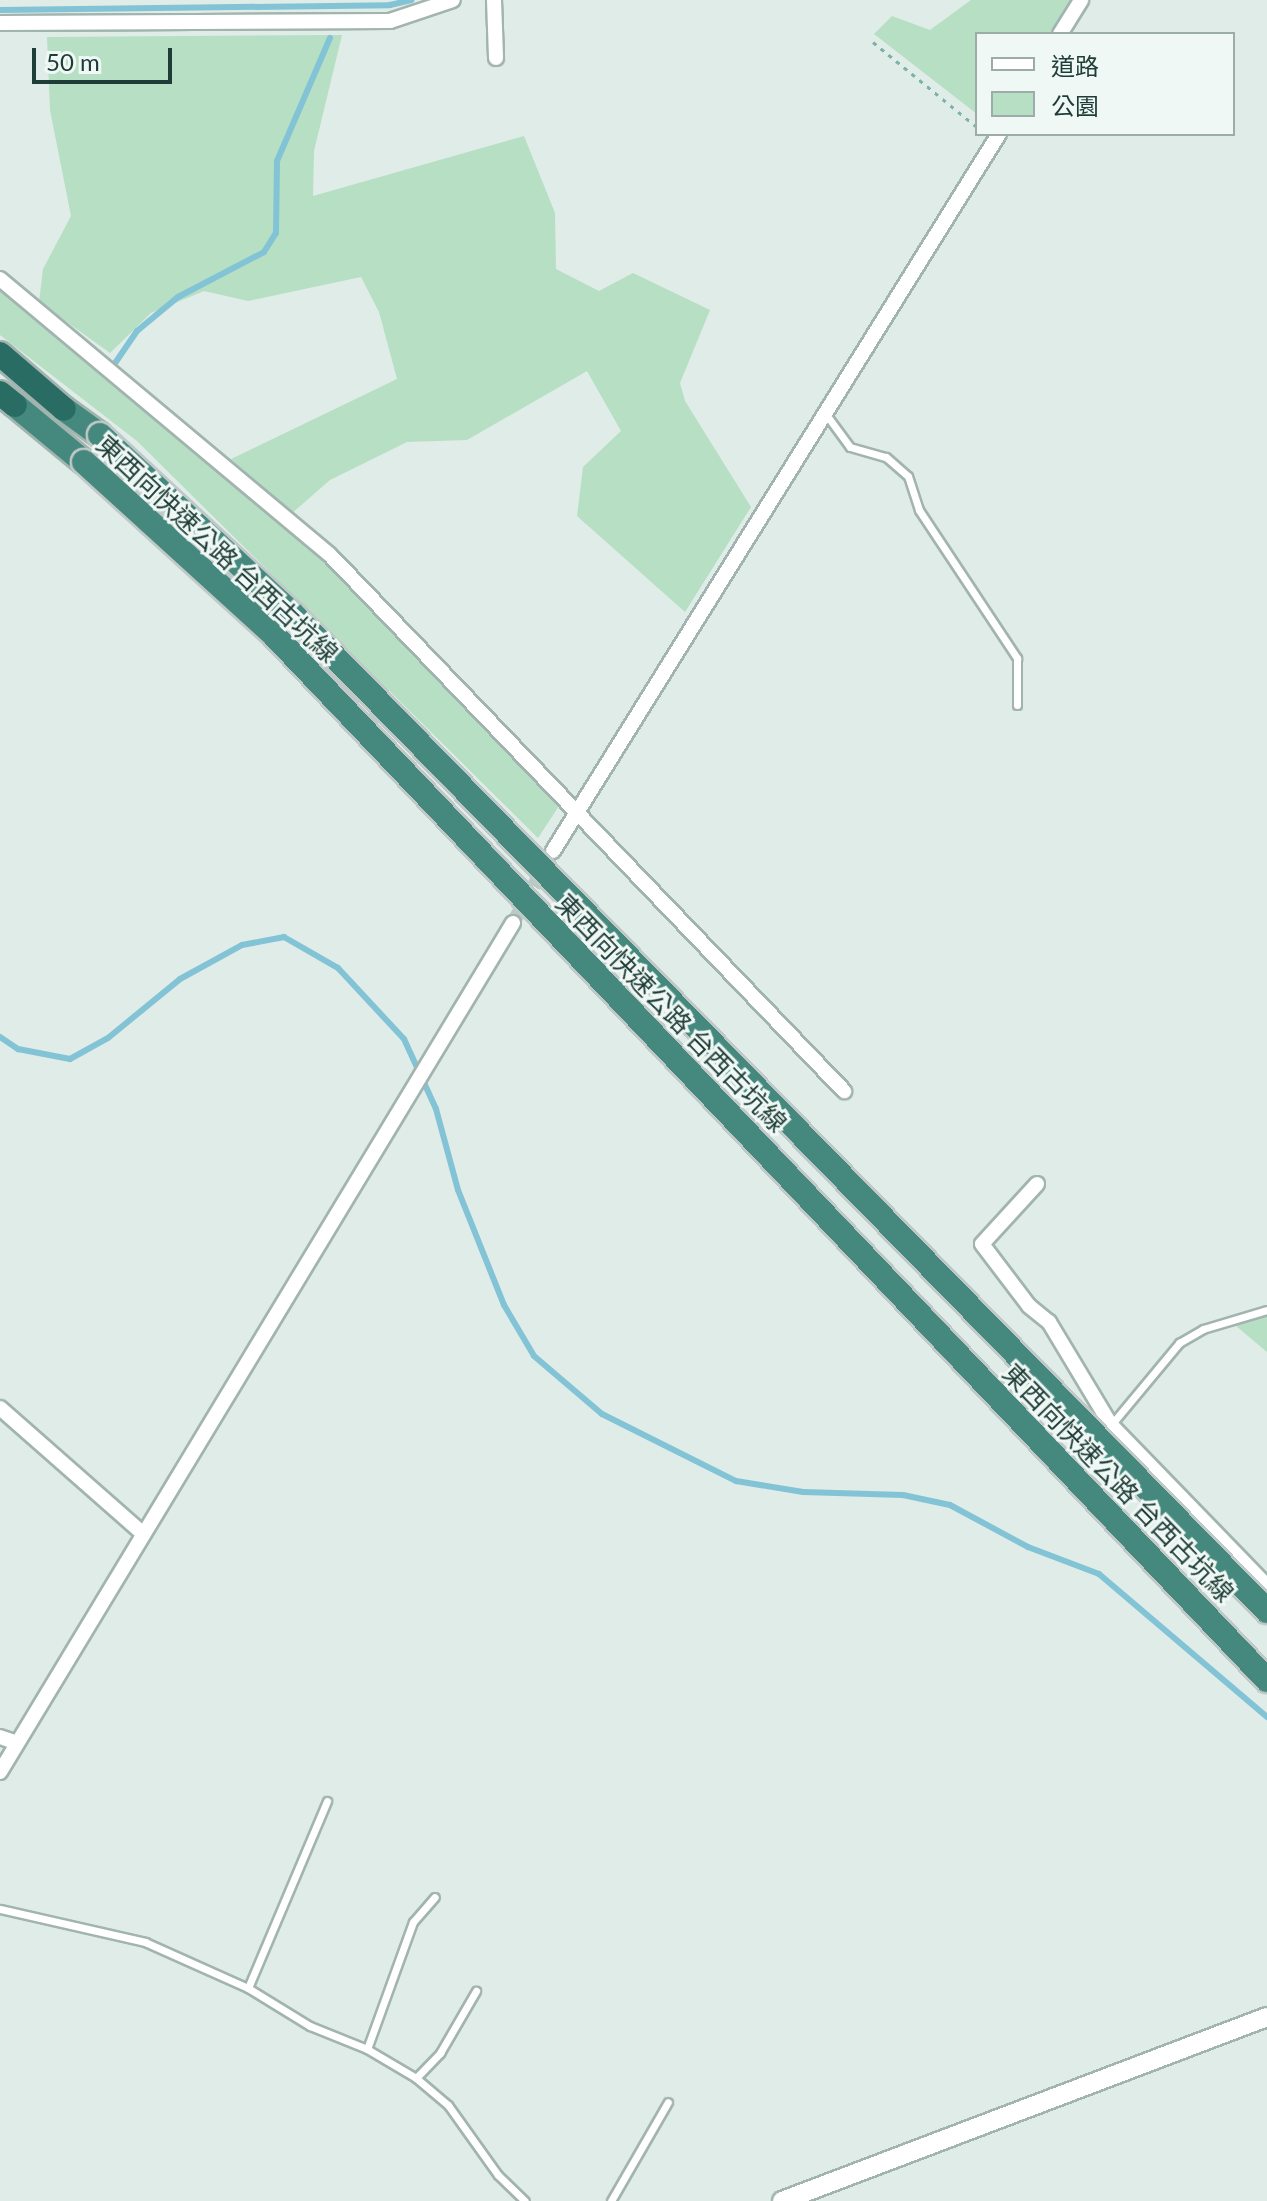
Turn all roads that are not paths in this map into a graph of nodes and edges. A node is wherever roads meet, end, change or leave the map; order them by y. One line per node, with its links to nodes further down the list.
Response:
1 (453, 0): 4 (street)
2 (494, 0): 6 (street)
3 (1081, 0): 5 (street)
4 (0, 23)
5 (1061, 32)
6 (496, 58)
7 (998, 136): 13 (street)
8 (0, 279): 15 (street)
9 (0, 354): 12 (highway)
10 (0, 364): 12 (highway)
11 (5, 398): 26 (highway, 東西向快速公路 台西古坑線, bridge)
12 (64, 409): 25 (highway, 東西向快速公路 台西古坑線, bridge)
13 (825, 413): 14 (lane); 15 (street)
14 (1017, 705)
15 (576, 813): 16 (street); 18 (street)
16 (553, 851)
17 (513, 923): 23 (street)
18 (844, 1091)
19 (1037, 1184): 22 (street)
20 (1267, 1310): 22 (lane)
21 (0, 1408): 23 (street)
22 (1111, 1425): 24 (street)
23 (141, 1532): 28 (street)
24 (1267, 1586)
25 (1267, 1611)
26 (1267, 1680)
27 (0, 1737): 28 (street)
28 (17, 1743): 29 (street)
29 (0, 1772)
30 (327, 1801): 33 (lane)
31 (435, 1897): 36 (lane)
32 (0, 1909): 33 (lane)
33 (248, 1988): 36 (lane)
34 (476, 1991): 37 (lane)
35 (1267, 2017): 41 (street)
36 (367, 2049): 37 (lane)
37 (416, 2078): 39 (lane)
38 (668, 2102): 40 (lane)
39 (525, 2201)
40 (611, 2201)
41 (782, 2201)

